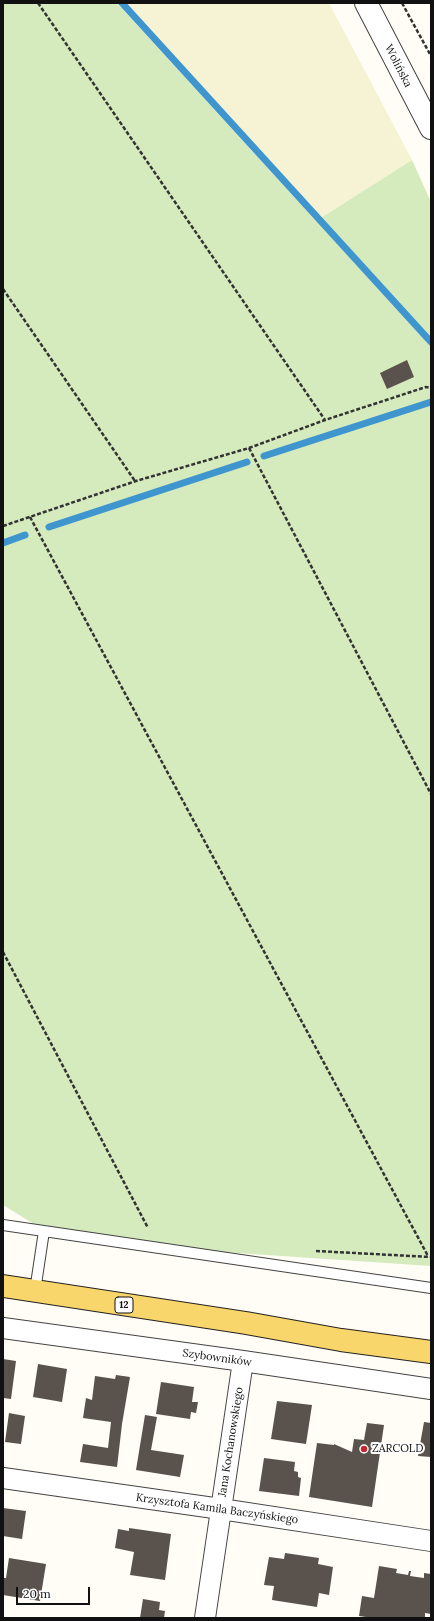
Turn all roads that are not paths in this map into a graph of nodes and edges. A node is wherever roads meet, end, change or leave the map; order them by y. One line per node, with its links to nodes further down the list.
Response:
1 (366, 3): 2 (street, Wolińska)
2 (431, 128)
3 (3, 1225): 4 (lane)
4 (44, 1231): 6 (lane); 7 (lane)
5 (3, 1286): 7 (main road, 12)
6 (431, 1288)
7 (35, 1291): 9 (main road, 12)
8 (3, 1328): 10 (street, Szybowników)
9 (431, 1352)
10 (243, 1361): 11 (street, Szybowników); 13 (street, Jana Kochanowskiego)
11 (431, 1389)
12 (3, 1478): 13 (street, Krzysztofa Kamila Baczyńskiego)
13 (221, 1509): 14 (street, Krzysztofa Kamila Baczyńskiego); 15 (street, Jana Kochanowskiego)
14 (431, 1541)
15 (205, 1618)

